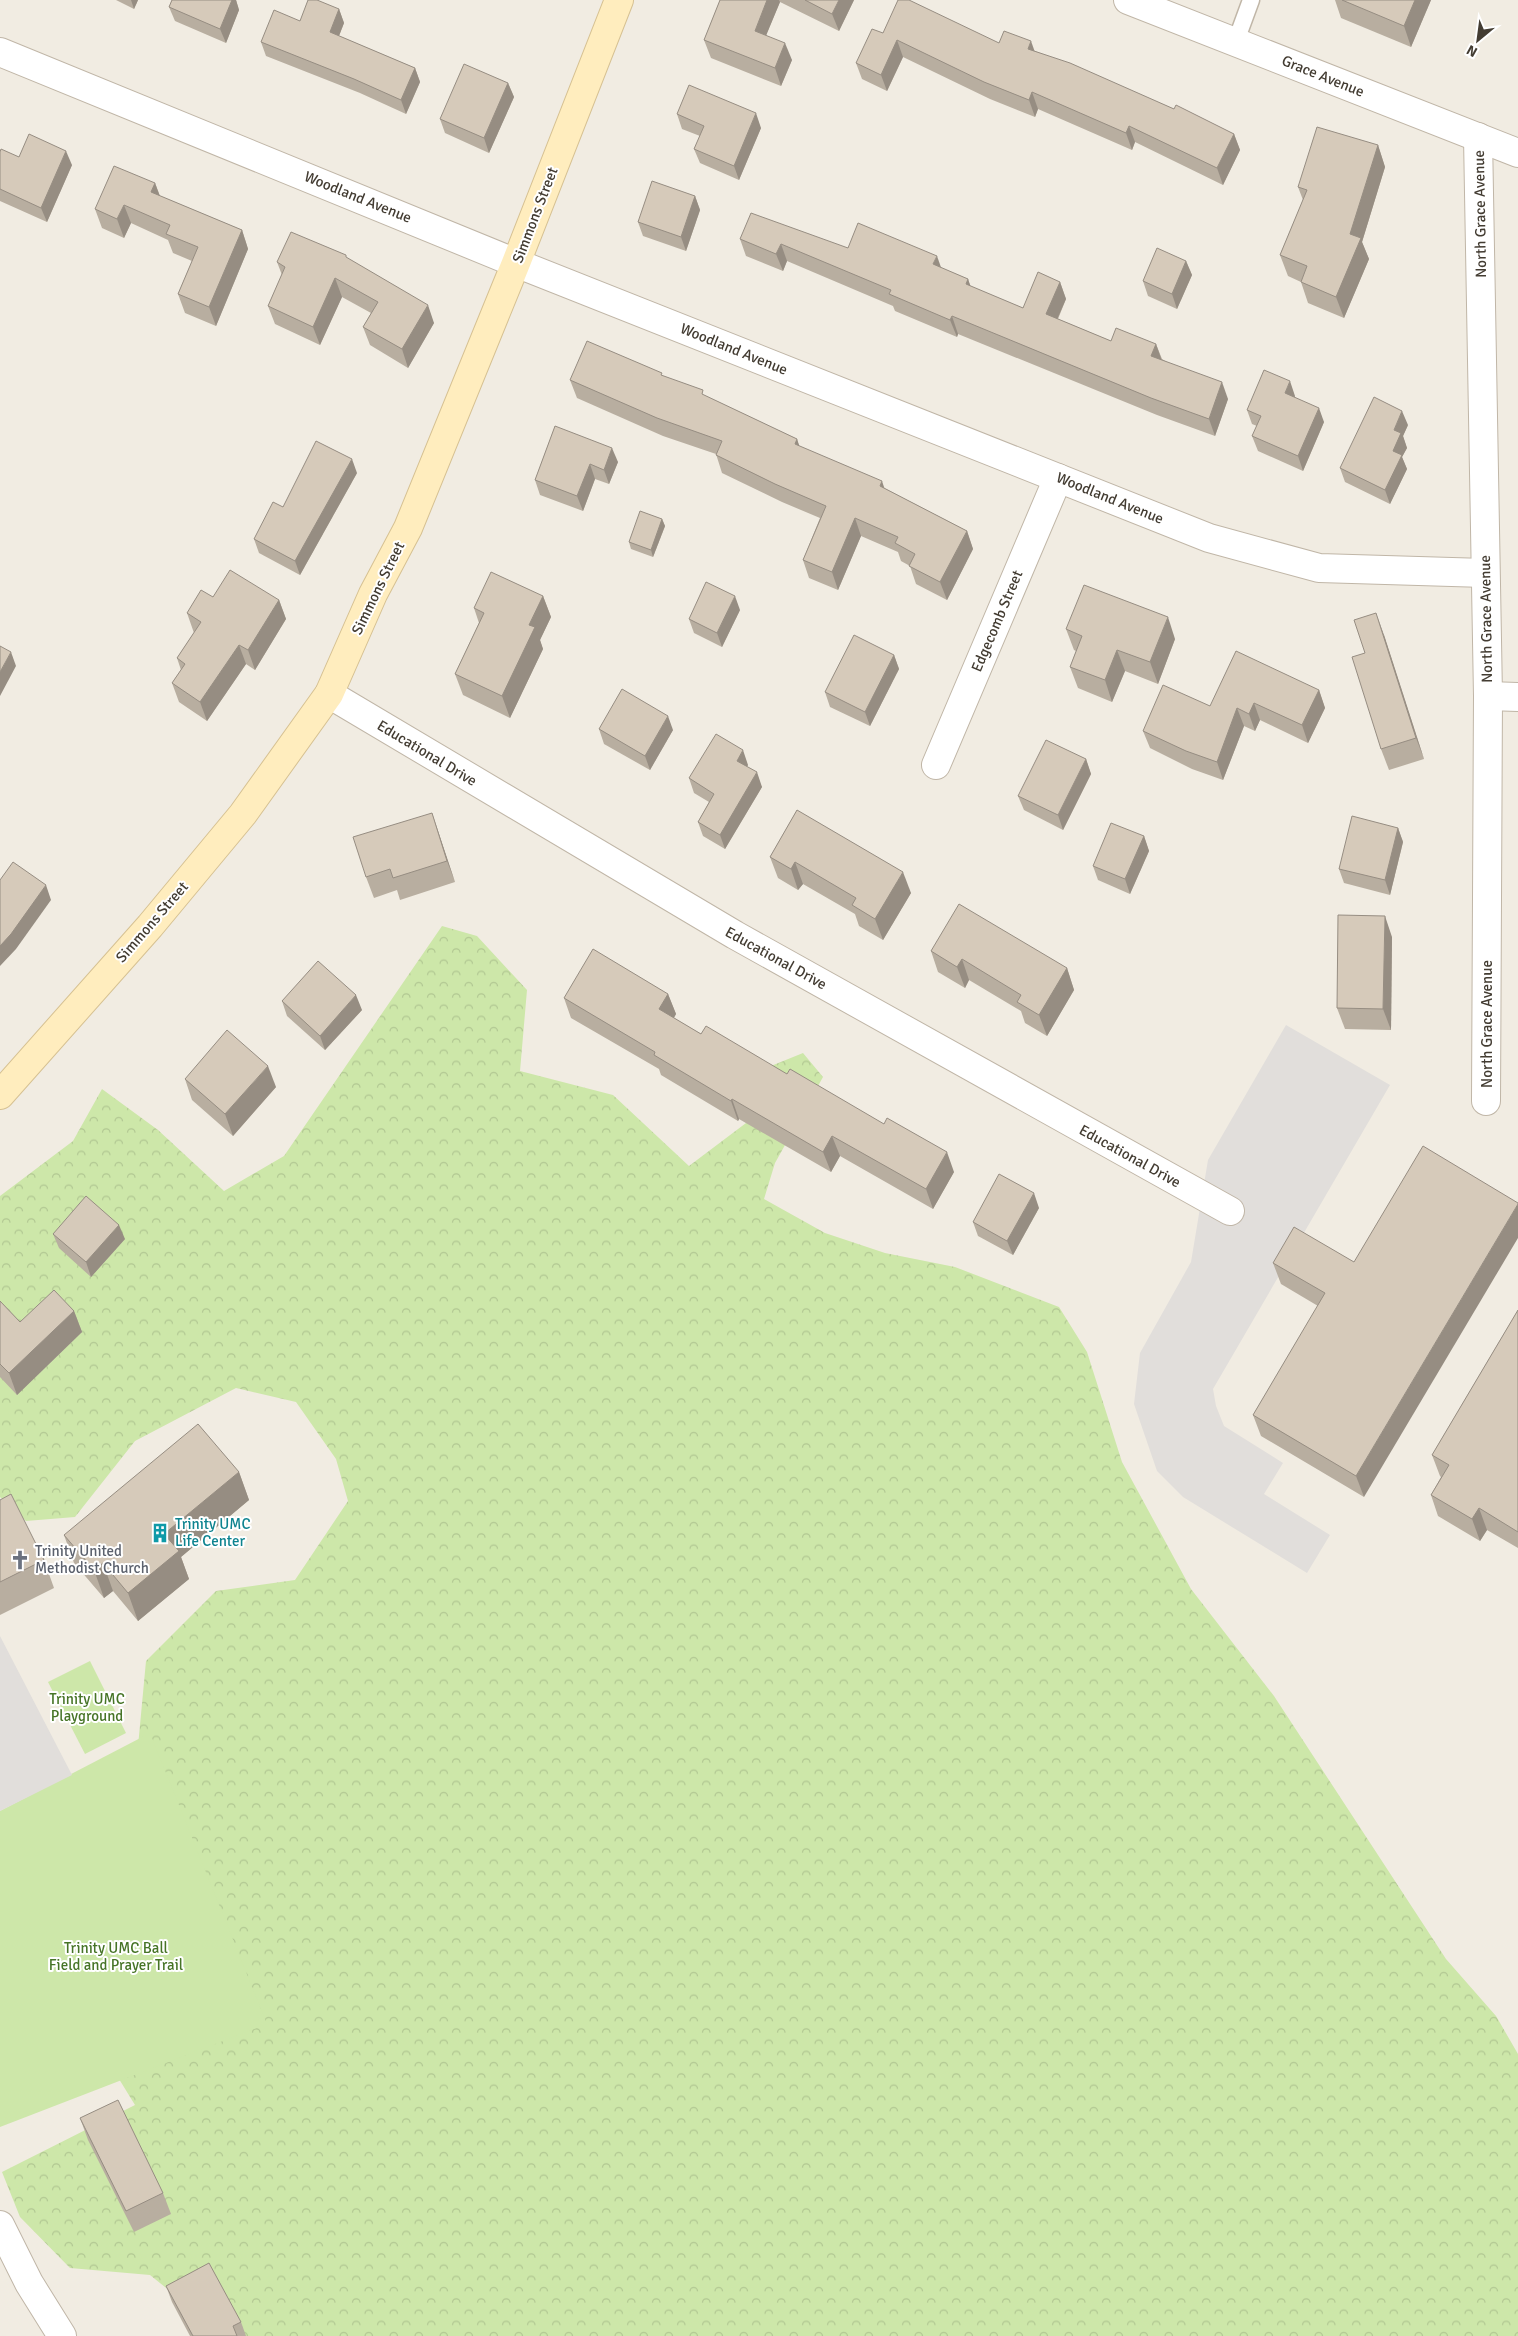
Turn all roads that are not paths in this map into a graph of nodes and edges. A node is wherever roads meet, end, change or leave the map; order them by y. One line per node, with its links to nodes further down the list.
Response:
1 (619, 0): 8 (street, Simmons Street)
2 (1128, 0): 4 (street, Grace Avenue)
3 (1251, 0): 4 (lane)
4 (1236, 41): 6 (street, Grace Avenue)
5 (0, 52): 8 (street, Woodland Avenue)
6 (1478, 137): 7 (street, Grace Avenue); 10 (street, North Grace Avenue)
7 (1518, 153)
8 (516, 262): 9 (street, Woodland Avenue); 11 (street, Simmons Street)
9 (1058, 478): 10 (street, Woodland Avenue); 14 (street, Edgecomb Street)
10 (1485, 573): 12 (street, North Grace Avenue)
11 (329, 694): 15 (street, Simmons Street); 17 (street, Educational Drive)
12 (1488, 696): 13 (street); 16 (street, North Grace Avenue)
13 (1518, 697)
14 (936, 765)
15 (0, 1095)
16 (1486, 1102)
17 (1230, 1211)
18 (0, 2225): 19 (street)
19 (62, 2336)

